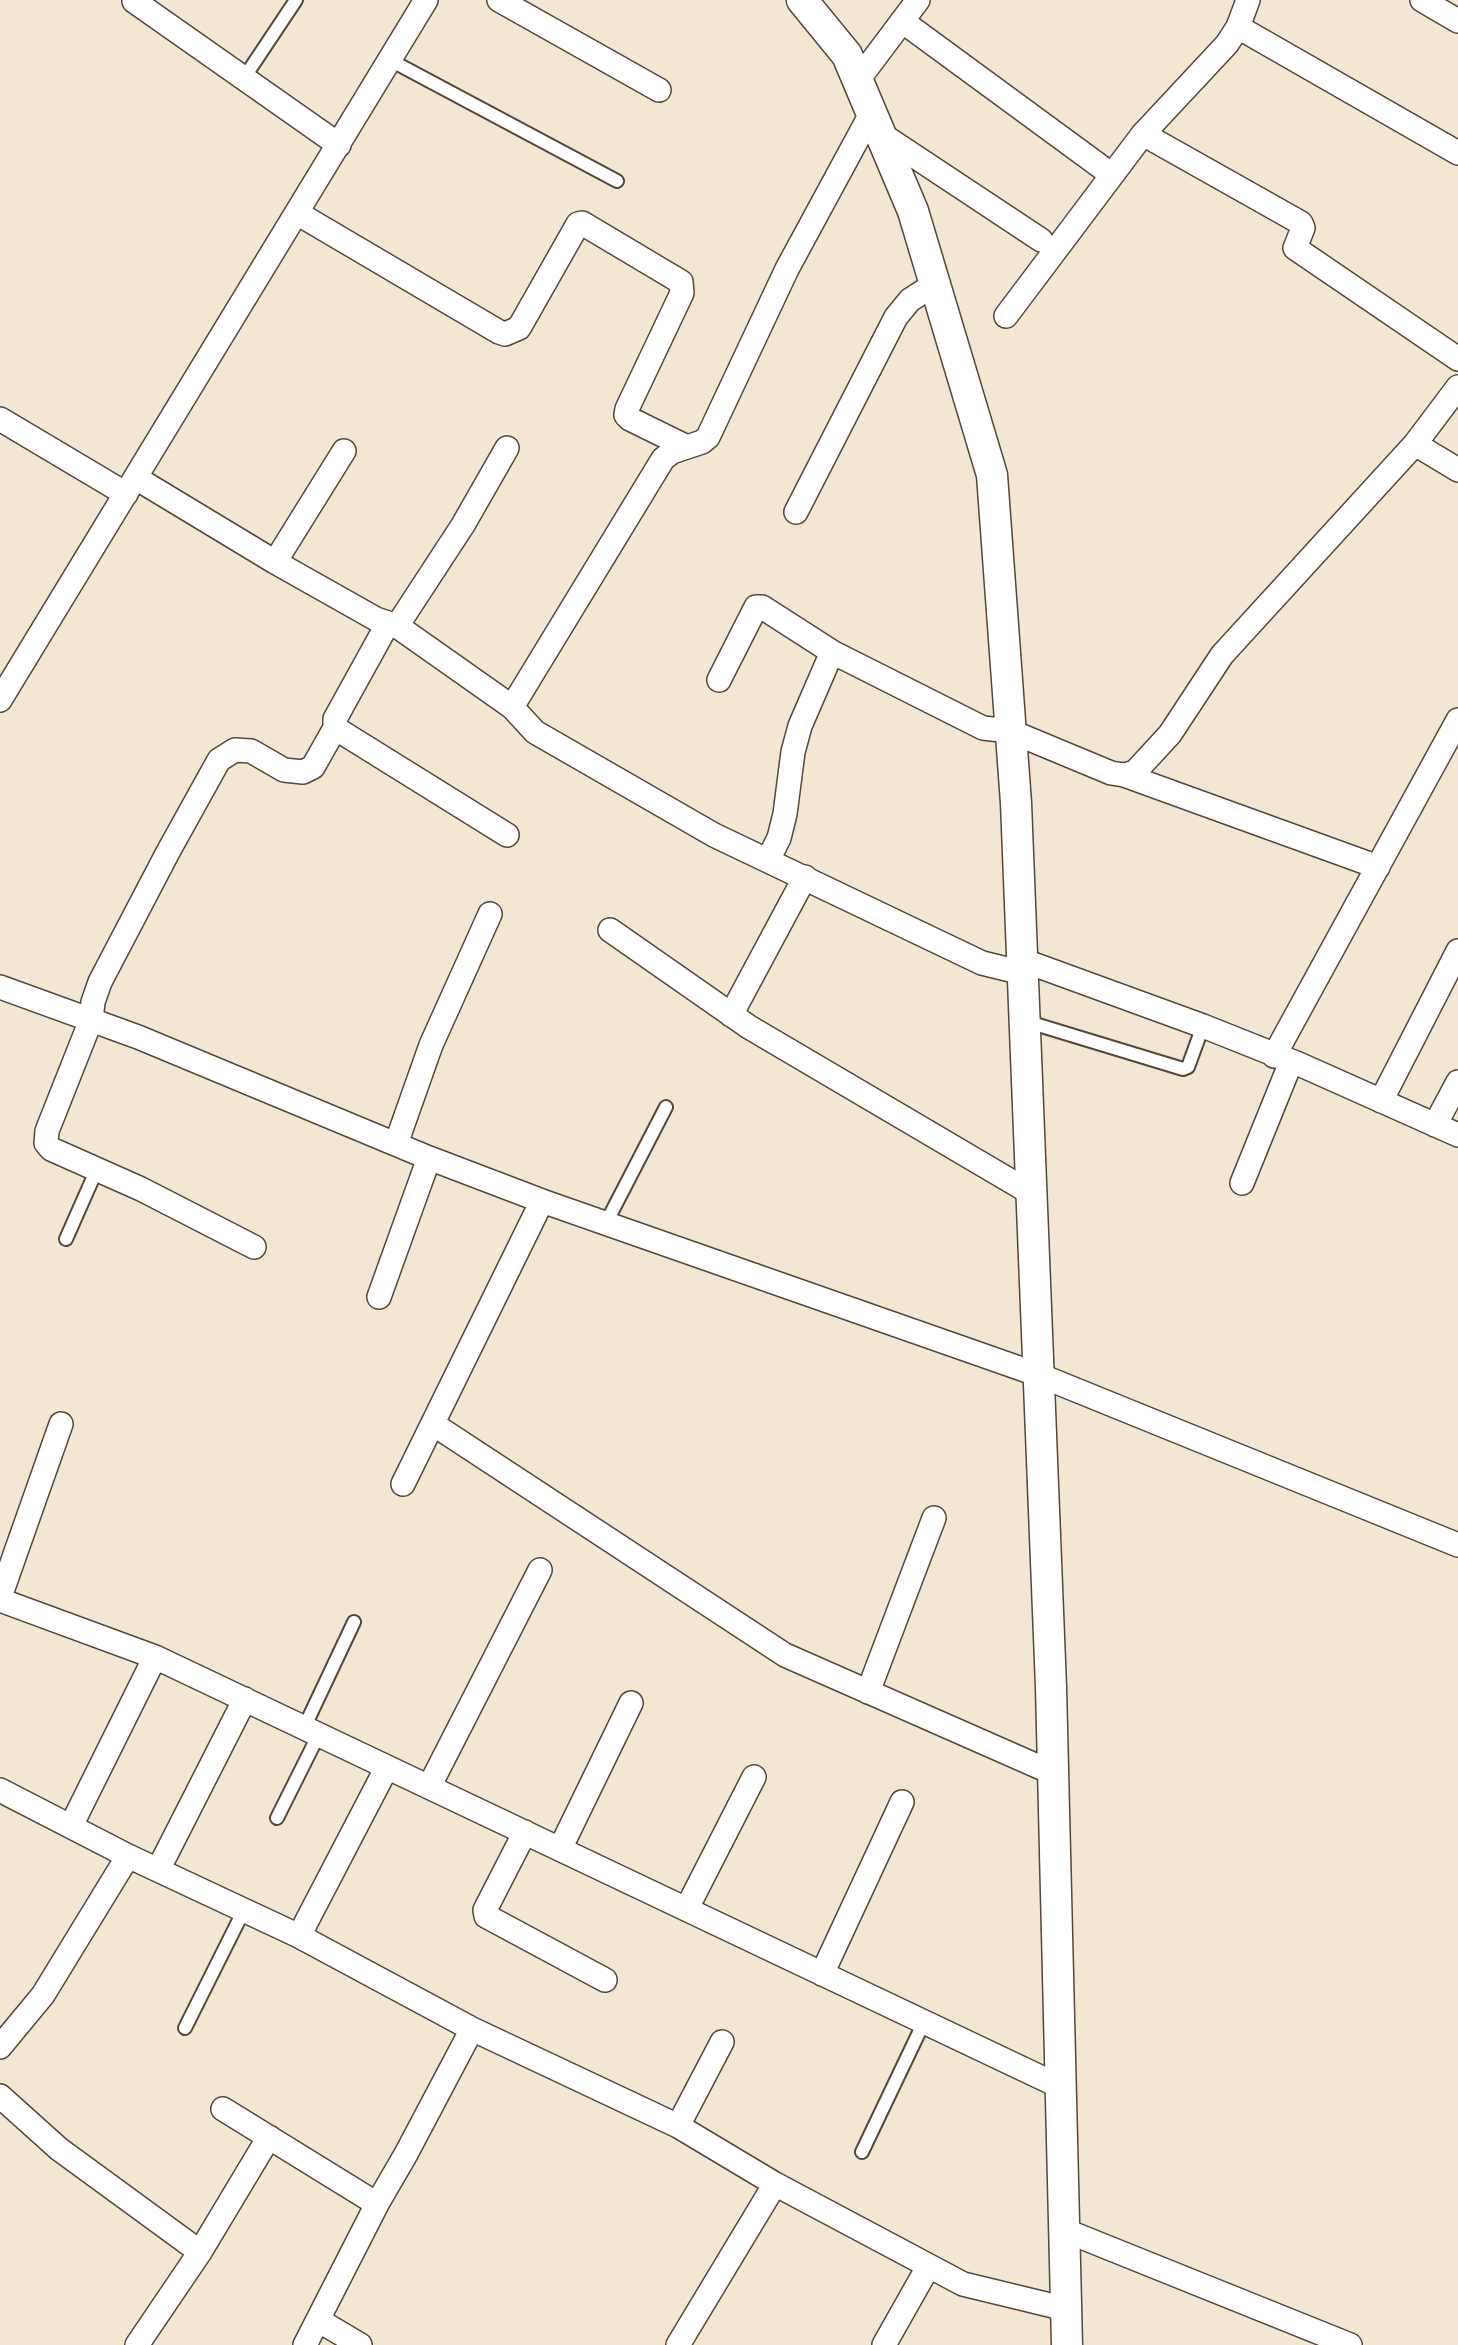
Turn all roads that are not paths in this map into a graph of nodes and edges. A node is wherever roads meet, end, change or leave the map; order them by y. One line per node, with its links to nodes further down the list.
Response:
1 (296, 0): 13 (lane)
2 (426, 0): 12 (street)
3 (499, 0): 15 (street)
4 (802, 0): 14 (street)
5 (918, 0): 9 (street)
6 (1248, 0): 11 (street)
7 (1422, 0): 10 (street)
8 (134, 1): 13 (street)
9 (902, 21): 14 (street); 20 (street)
10 (1458, 21)
11 (1238, 27): 17 (street); 19 (street)
12 (390, 60): 18 (street); 21 (lane)
13 (244, 78): 18 (street)
14 (858, 80): 16 (street)
15 (659, 90)
16 (877, 123): 23 (street); 24 (street); 30 (street)
17 (1143, 134): 20 (street); 26 (street)
18 (339, 145): 22 (street)
19 (1458, 153)
20 (1112, 175): 25 (street)
21 (617, 181)
22 (297, 213): 30 (street); 34 (street)
23 (1041, 240)
24 (935, 284): 35 (street); 44 (street)
25 (1006, 316)
26 (1458, 359)
27 (1458, 387): 29 (street)
28 (0, 419): 34 (street)
29 (1415, 444): 33 (street); 45 (street)
30 (687, 447): 41 (street)
31 (507, 448): 37 (street)
32 (344, 451): 36 (street)
33 (1458, 470)
34 (131, 486): 36 (street); 40 (street)
35 (796, 512)
36 (275, 562): 37 (street)
37 (393, 624): 41 (street); 43 (street)
38 (832, 652): 39 (street); 44 (street); 47 (street)
39 (719, 680)
40 (0, 700)
41 (512, 708): 47 (street)
42 (1458, 720): 48 (street)
43 (335, 728): 46 (street); 56 (street)
44 (1010, 731): 45 (street); 53 (street)
45 (1124, 775): 48 (street)
46 (507, 835)
47 (768, 860): 49 (street)
48 (1378, 867): 59 (street)
49 (805, 877): 53 (street); 55 (street)
50 (490, 914): 65 (street)
51 (610, 930): 55 (street)
52 (1458, 951): 61 (street)
53 (1022, 967): 57 (street); 58 (street)
54 (0, 987): 56 (street)
55 (732, 1015): 69 (street)
56 (91, 1020): 65 (street); 67 (street)
57 (1025, 1021): 58 (lane); 69 (street)
58 (1203, 1026): 59 (street)
59 (1282, 1059): 61 (street); 68 (street)
60 (1458, 1082): 63 (street)
61 (1381, 1101): 63 (street)
62 (666, 1107): 71 (lane)
63 (1435, 1125): 64 (street)
64 (1458, 1135)
65 (396, 1144): 66 (street)
66 (429, 1158): 70 (street); 74 (street)
67 (97, 1169): 72 (lane); 73 (street)
68 (1242, 1183)
69 (1031, 1193): 75 (street)
70 (542, 1201): 71 (street); 77 (street)
71 (606, 1223): 75 (street)
72 (66, 1239)
73 (254, 1248)
74 (379, 1297)
75 (1039, 1375): 80 (street); 90 (street)
76 (61, 1424): 82 (street)
77 (433, 1424): 78 (street); 85 (street)
78 (403, 1484)
79 (933, 1518): 85 (street)
80 (1458, 1545)
81 (540, 1570): 92 (street)
82 (0, 1598): 84 (street)
83 (354, 1622): 88 (lane)
84 (155, 1657): 86 (street); 96 (street)
85 (867, 1692): 90 (street)
86 (245, 1699): 88 (street); 100 (street)
87 (631, 1703): 98 (street)
88 (311, 1731): 89 (street); 95 (lane)
89 (387, 1767): 92 (street); 103 (street)
90 (1053, 1773): 111 (street)
91 (754, 1777): 101 (street)
92 (429, 1787): 97 (street)
93 (0, 1790): 96 (street)
94 (902, 1802): 104 (street)
95 (277, 1818)
96 (71, 1826): 99 (street)
97 (525, 1832): 98 (street); 105 (street)
98 (559, 1849): 101 (street)
99 (128, 1856): 100 (street); 110 (street)
100 (158, 1870): 102 (street)
101 (687, 1908): 104 (street)
102 (244, 1910): 103 (street); 107 (lane)
103 (299, 1936): 108 (street)
104 (822, 1973): 106 (street)
105 (605, 1980)
106 (924, 2022): 111 (street); 116 (lane)
107 (185, 2028)
108 (472, 2029): 114 (street); 118 (street)
109 (722, 2042): 114 (street)
110 (0, 2047)
111 (1061, 2087): 119 (street)
112 (0, 2096): 120 (street)
113 (223, 2109): 115 (street)
114 (678, 2126): 117 (street)
115 (269, 2137): 118 (street); 120 (street)
116 (862, 2152)
117 (775, 2185): 121 (street); 127 (street)
118 (377, 2204): 123 (street)
119 (1064, 2230): 122 (street); 130 (street)
120 (200, 2252): 124 (street)
121 (928, 2267): 122 (street); 128 (street)
122 (1066, 2309): 129 (street)
123 (318, 2320): 125 (street); 126 (street)
124 (137, 2345)
125 (305, 2345)
126 (360, 2345)
127 (678, 2345)
128 (884, 2345)
129 (1067, 2345)
130 (1350, 2345)

